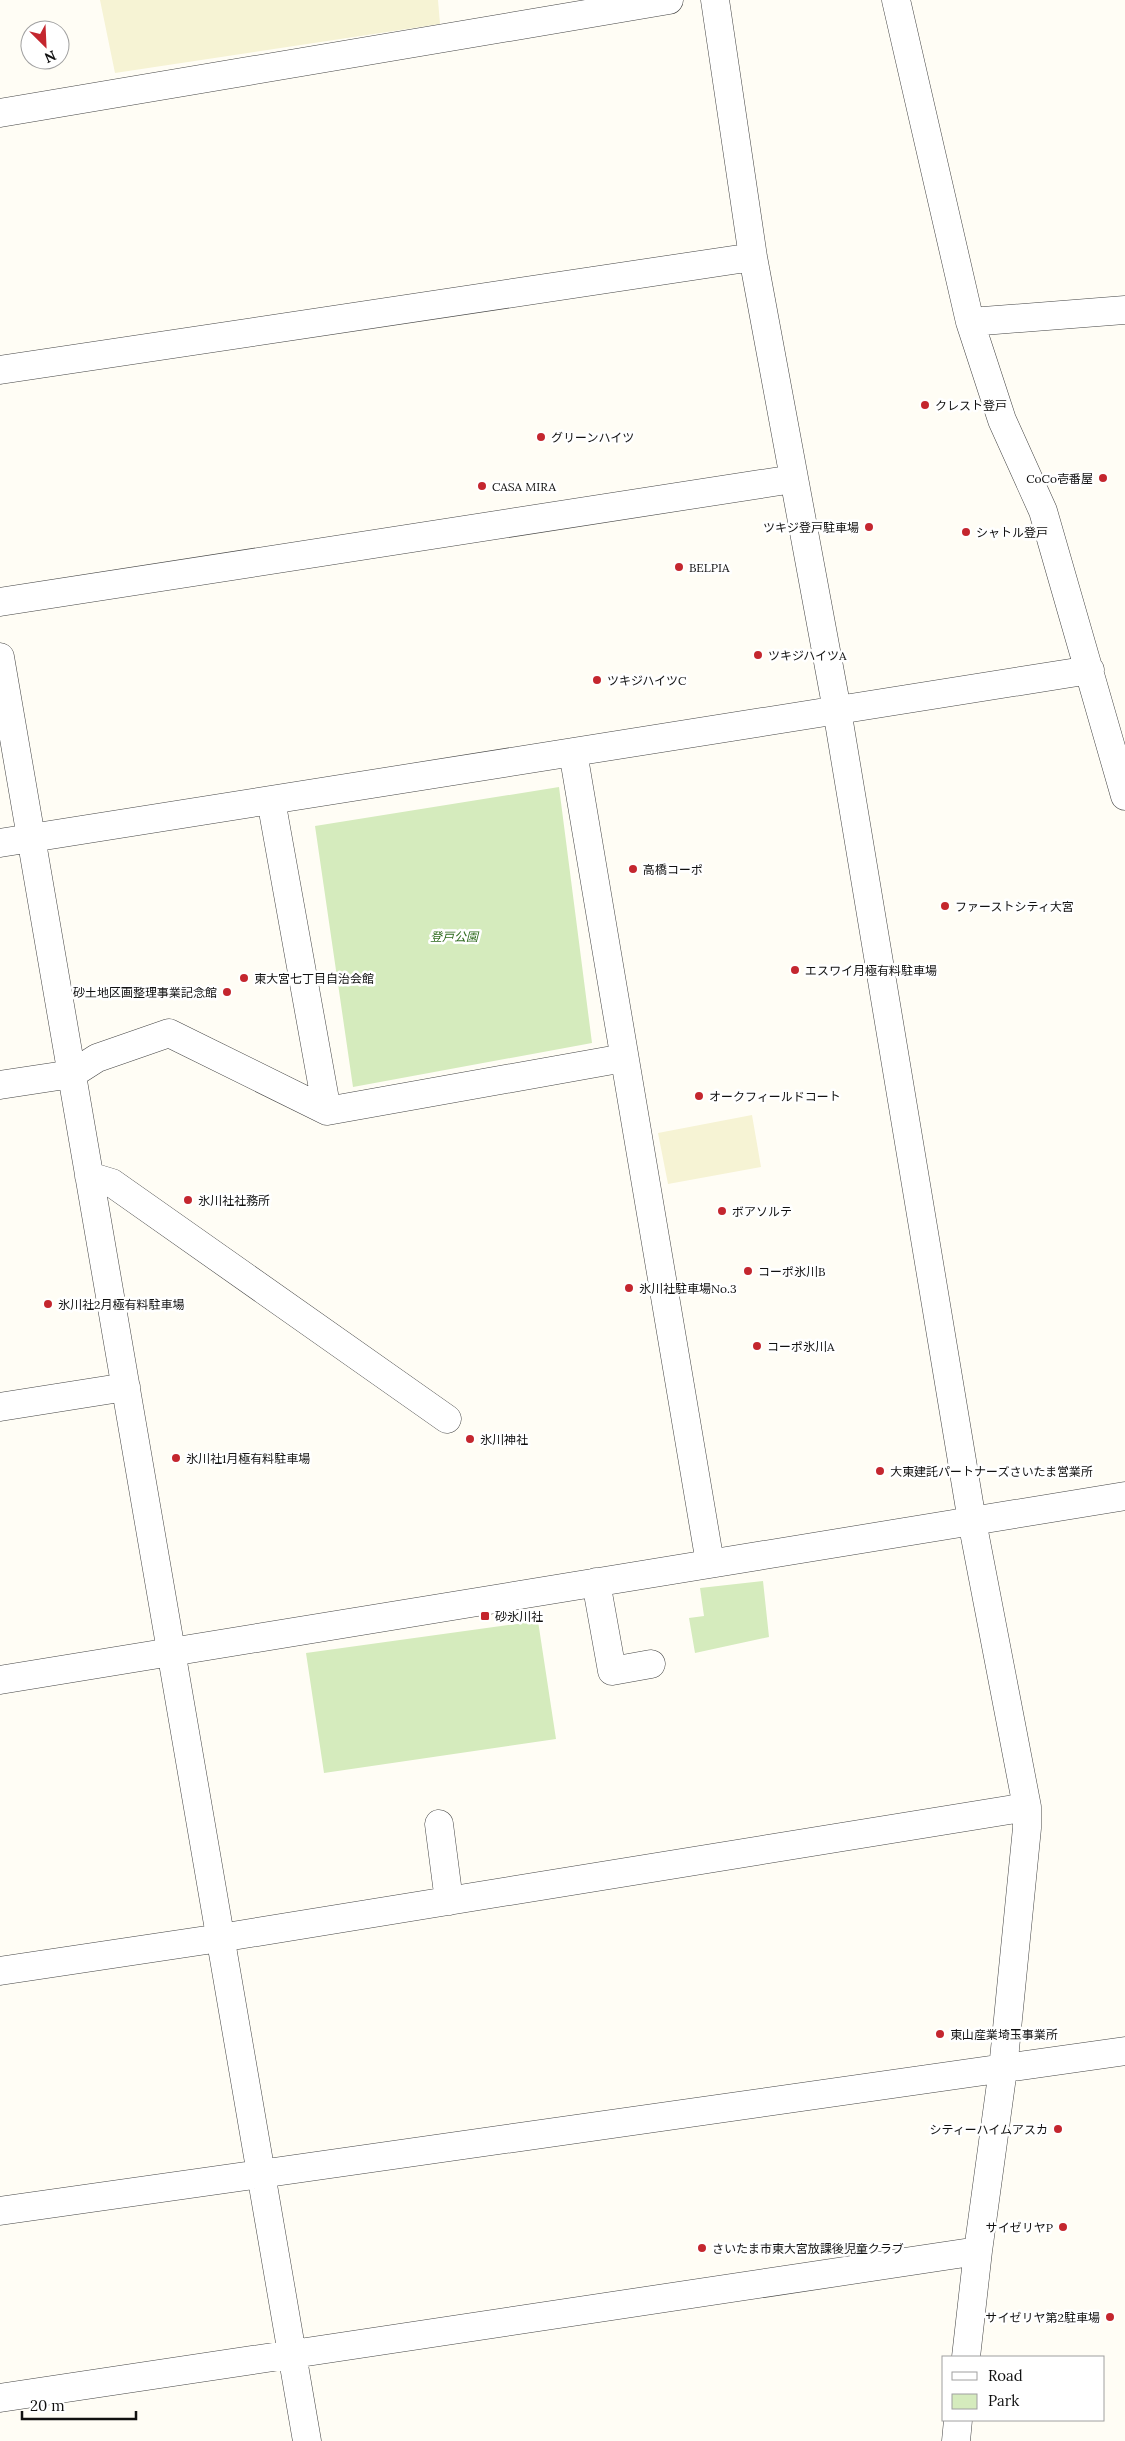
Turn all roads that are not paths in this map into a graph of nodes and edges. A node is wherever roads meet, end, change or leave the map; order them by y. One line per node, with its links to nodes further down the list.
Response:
1 (669, 0): 4 (street)
2 (715, 0): 5 (street)
3 (896, 0): 7 (street)
4 (0, 113)
5 (753, 258): 8 (street); 9 (street)
6 (1125, 310): 7 (street)
7 (970, 322): 12 (street)
8 (0, 370)
9 (793, 479): 10 (street); 13 (street)
10 (0, 602)
11 (0, 657): 17 (street)
12 (1090, 670): 13 (street); 15 (street)
13 (837, 710): 14 (street); 28 (street)
14 (573, 752): 16 (street); 19 (street)
15 (1125, 796)
16 (271, 800): 17 (street); 22 (street)
17 (31, 838): 18 (street); 20 (street)
18 (0, 843)
19 (624, 1058): 22 (street); 29 (street)
20 (72, 1074): 21 (street); 22 (street); 23 (street)
21 (0, 1085)
22 (327, 1111)
23 (89, 1176): 24 (street); 26 (street)
24 (126, 1387): 25 (street); 31 (street)
25 (0, 1407)
26 (447, 1419)
27 (1125, 1496): 28 (street)
28 (972, 1521): 29 (street); 34 (street)
29 (710, 1563): 30 (street)
30 (596, 1582): 31 (street); 32 (street)
31 (171, 1652): 33 (street); 37 (street)
32 (651, 1664)
33 (0, 1680)
34 (1027, 1807): 36 (street); 40 (street)
35 (439, 1824): 36 (street)
36 (449, 1901): 37 (street)
37 (220, 1938): 38 (street); 41 (street)
38 (0, 1972)
39 (1125, 2051): 40 (street)
40 (1003, 2068): 41 (street); 43 (street)
41 (260, 2174): 42 (street); 44 (street)
42 (0, 2211)
43 (978, 2251): 44 (street); 45 (street)
44 (292, 2354): 46 (street); 48 (street)
45 (966, 2356)
46 (0, 2398)
47 (958, 2421): 49 (street)
48 (307, 2441)
49 (956, 2441)

